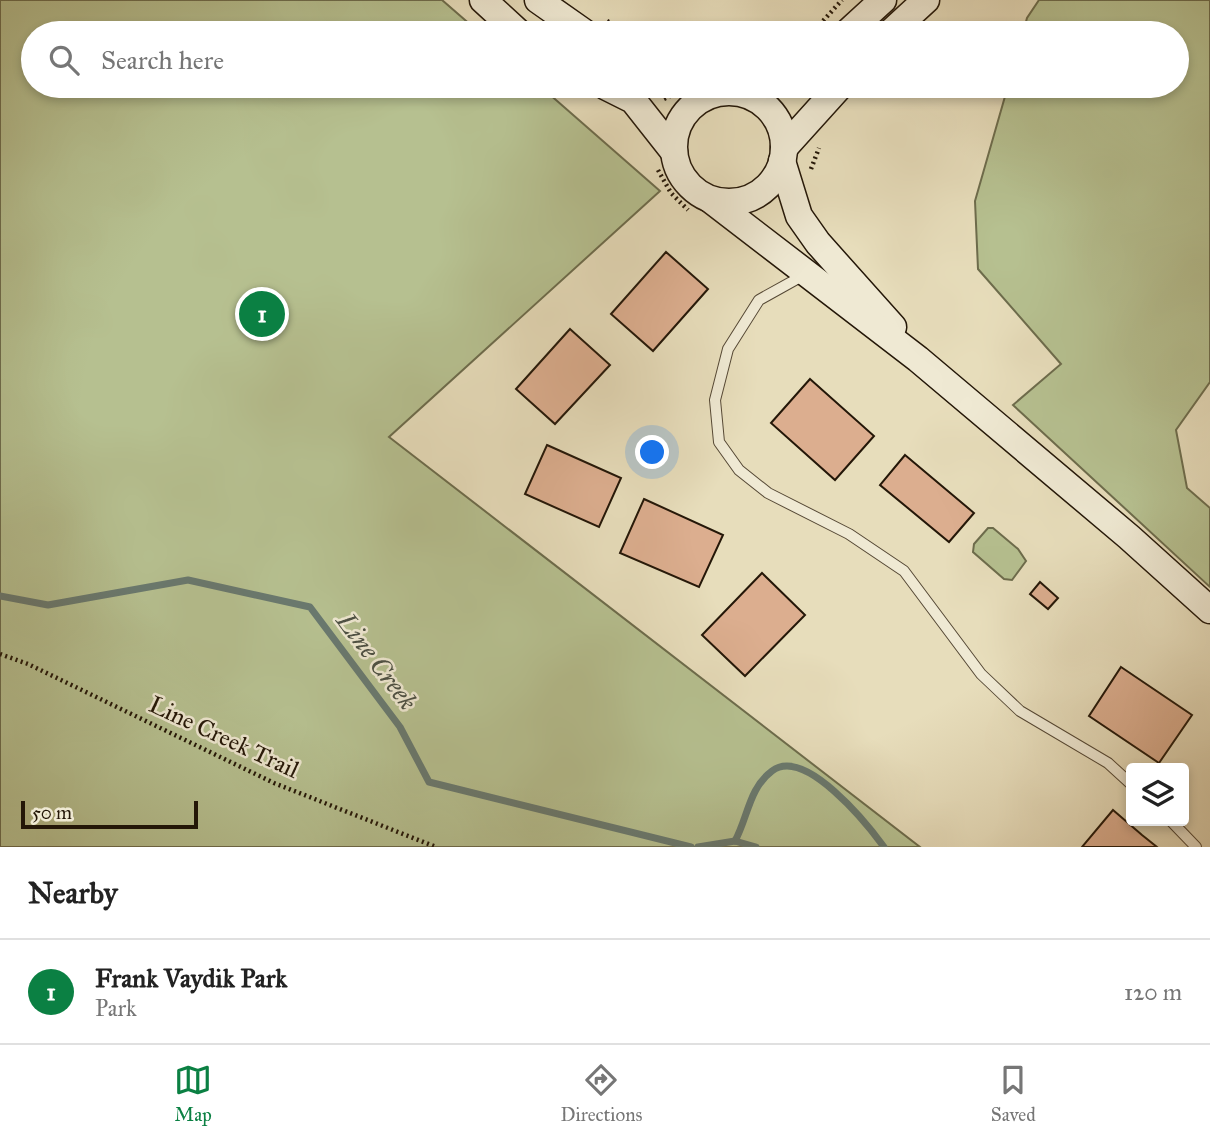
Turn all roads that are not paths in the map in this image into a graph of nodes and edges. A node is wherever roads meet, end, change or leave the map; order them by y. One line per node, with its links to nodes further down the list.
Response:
1 (483, 0): 5 (main road)
2 (538, 0): 6 (main road)
3 (883, 0): 7 (main road)
4 (926, 0): 8 (main road)
5 (506, 21)
6 (568, 21)
7 (860, 21)
8 (903, 21)
9 (630, 98): 14 (main road)
10 (713, 98): 14 (main road)
11 (744, 98): 13 (main road)
12 (830, 98): 13 (main road)
13 (783, 155): 15 (main road); 17 (main road)
14 (665, 157): 15 (main road)
15 (704, 208): 16 (main road)
16 (806, 275): 17 (main road); 19 (lane)
17 (918, 359): 18 (main road)
18 (1210, 610)
19 (1126, 780)
20 (1176, 826): 21 (lane)
21 (1196, 847)

